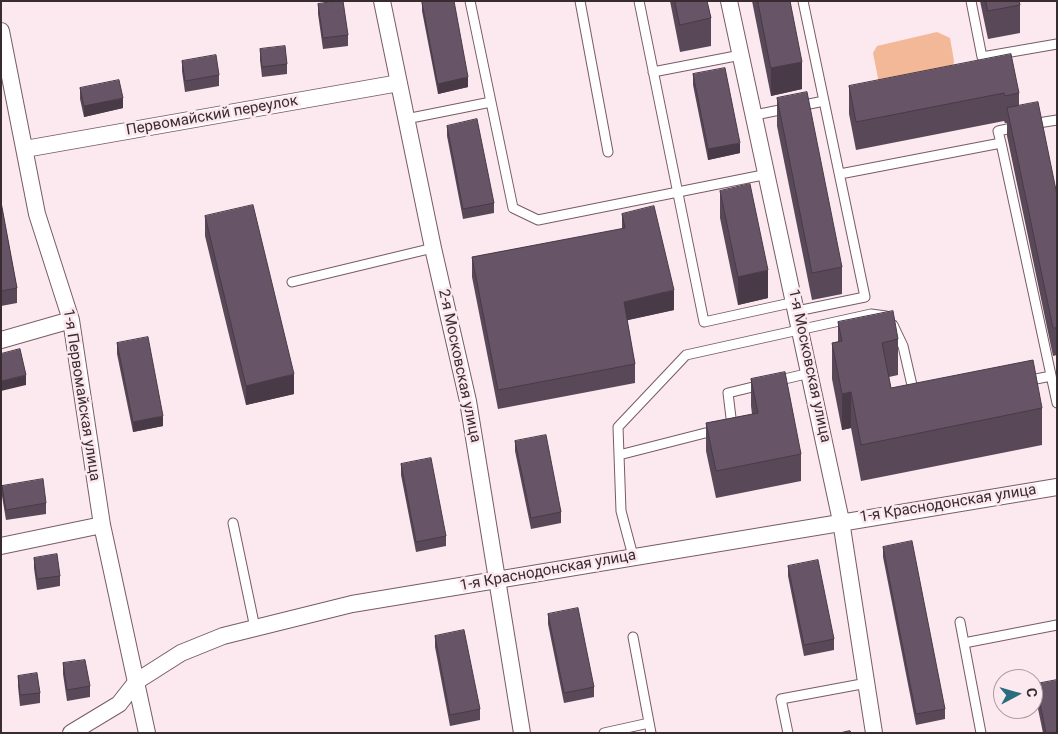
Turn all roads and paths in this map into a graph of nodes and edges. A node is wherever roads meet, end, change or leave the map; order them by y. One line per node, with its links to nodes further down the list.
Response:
1 (382, 1): 13 (street, 2-я Московская улица)
2 (470, 1): 15 (lane)
3 (580, 1): 21 (lane)
4 (639, 1): 12 (lane)
5 (729, 1): 10 (street, 1-я Московская улица)
6 (803, 1): 14 (lane)
7 (971, 1): 9 (lane)
8 (1, 31): 11 (street, 1-я Первомайская улица)
9 (1057, 44)
10 (742, 55): 12 (lane); 16 (street, 1-я Московская улица)
11 (4, 64): 20 (street, 1-я Первомайская улица)
12 (653, 72): 24 (lane)
13 (399, 83): 17 (street, 2-я Московская улица); 20 (street, Первомайский переулок)
14 (824, 101): 16 (lane); 23 (lane)
15 (491, 102): 17 (lane); 24 (lane)
16 (755, 115): 22 (street, 1-я Московская улица)
17 (406, 119): 25 (street, 2-я Московская улица)
18 (1057, 120): 19 (lane)
19 (1001, 143): 23 (lane); 32 (lane)
20 (25, 149): 28 (street, 1-я Первомайская улица)
21 (608, 152)
22 (768, 174): 24 (lane); 27 (street, 1-я Московская улица)
23 (840, 174): 27 (lane)
24 (677, 190): 27 (lane)
25 (433, 248): 26 (lane); 43 (street, 2-я Московская улица)
26 (292, 282)
27 (796, 307): 29 (street, 1-я Московская улица)
28 (71, 320): 30 (street); 40 (street, 1-я Первомайская улица)
29 (801, 329): 31 (street, 1-я Московская улица); 35 (lane); 36 (lane)
30 (1, 340)
31 (810, 373): 36 (lane); 38 (street, 1-я Московская улица)
32 (1051, 376): 33 (lane); 34 (lane)
33 (1012, 384)
34 (1057, 403)
35 (916, 404)
36 (619, 455): 42 (lane)
37 (1057, 487): 38 (street, 1-я Краснодонская улица)
38 (841, 521): 42 (street, 1-я Краснодонская улица); 50 (street, 1-я Московская улица)
39 (233, 523): 46 (lane)
40 (102, 525): 41 (street); 49 (street, 1-я Первомайская улица)
41 (1, 546)
42 (633, 556): 43 (street, 1-я Краснодонская улица)
43 (498, 579): 46 (street, 1-я Краснодонская улица); 54 (street, 2-я Московская улица)
44 (960, 622): 48 (lane)
45 (1057, 626): 48 (lane)
46 (255, 628): 49 (street, 1-я Краснодонская улица)
47 (633, 637): 51 (lane)
48 (964, 643): 59 (lane)
49 (137, 681): 52 (street, 1-я Краснодонская улица); 53 (street, 1-я Первомайская улица)
50 (867, 683): 57 (lane); 58 (street, 1-я Московская улица)
51 (650, 723): 55 (lane); 56 (lane)
52 (71, 733)
53 (147, 733)
54 (522, 733)
55 (604, 733)
56 (651, 733)
57 (788, 733)
58 (874, 733)
59 (981, 733)

